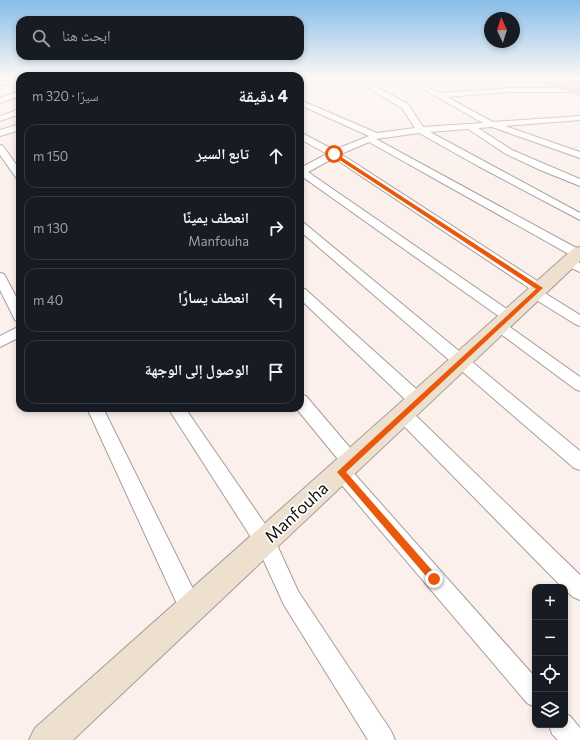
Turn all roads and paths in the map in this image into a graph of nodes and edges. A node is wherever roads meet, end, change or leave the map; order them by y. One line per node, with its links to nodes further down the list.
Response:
1 (319, 112): 13 (street)
2 (409, 112): 10 (street)
3 (468, 112): 7 (street)
4 (16, 113): 6 (street)
5 (580, 118): 7 (street)
6 (0, 119)
7 (491, 124): 8 (street); 16 (street)
8 (469, 126): 10 (street); 22 (street)
9 (16, 128): 11 (street)
10 (421, 130): 13 (street); 23 (street)
11 (0, 134)
12 (304, 137): 17 (street)
13 (373, 138): 17 (street); 25 (street)
14 (580, 145): 16 (street)
15 (0, 148): 20 (street)
16 (562, 150): 18 (street)
17 (334, 154): 19 (street); 27 (street)
18 (580, 155)
19 (304, 170)
20 (16, 171)
21 (304, 174): 31 (street)
22 (580, 183)
23 (580, 217)
24 (304, 228): 34 (street)
25 (577, 259): 27 (street, Manfouha)
26 (0, 277): 29 (street)
27 (538, 291): 30 (street); 31 (street, Manfouha)
28 (304, 296): 37 (street)
29 (16, 309)
30 (580, 321)
31 (504, 322): 34 (street, Manfouha); 35 (street)
32 (16, 333): 33 (street)
33 (0, 342)
34 (461, 361): 37 (street, Manfouha); 40 (street)
35 (580, 385)
36 (304, 407): 41 (street)
37 (410, 407): 41 (street, Manfouha); 43 (street)
38 (97, 412): 44 (street)
39 (179, 412): 42 (street)
40 (580, 462)
41 (346, 467): 42 (street, Manfouha); 45 (street)
42 (265, 541): 44 (street, Manfouha); 48 (street)
43 (580, 590)
44 (191, 609): 47 (street, Manfouha)
45 (533, 692)
46 (564, 728): 49 (street)
47 (47, 740)
48 (382, 740)
49 (574, 740)

